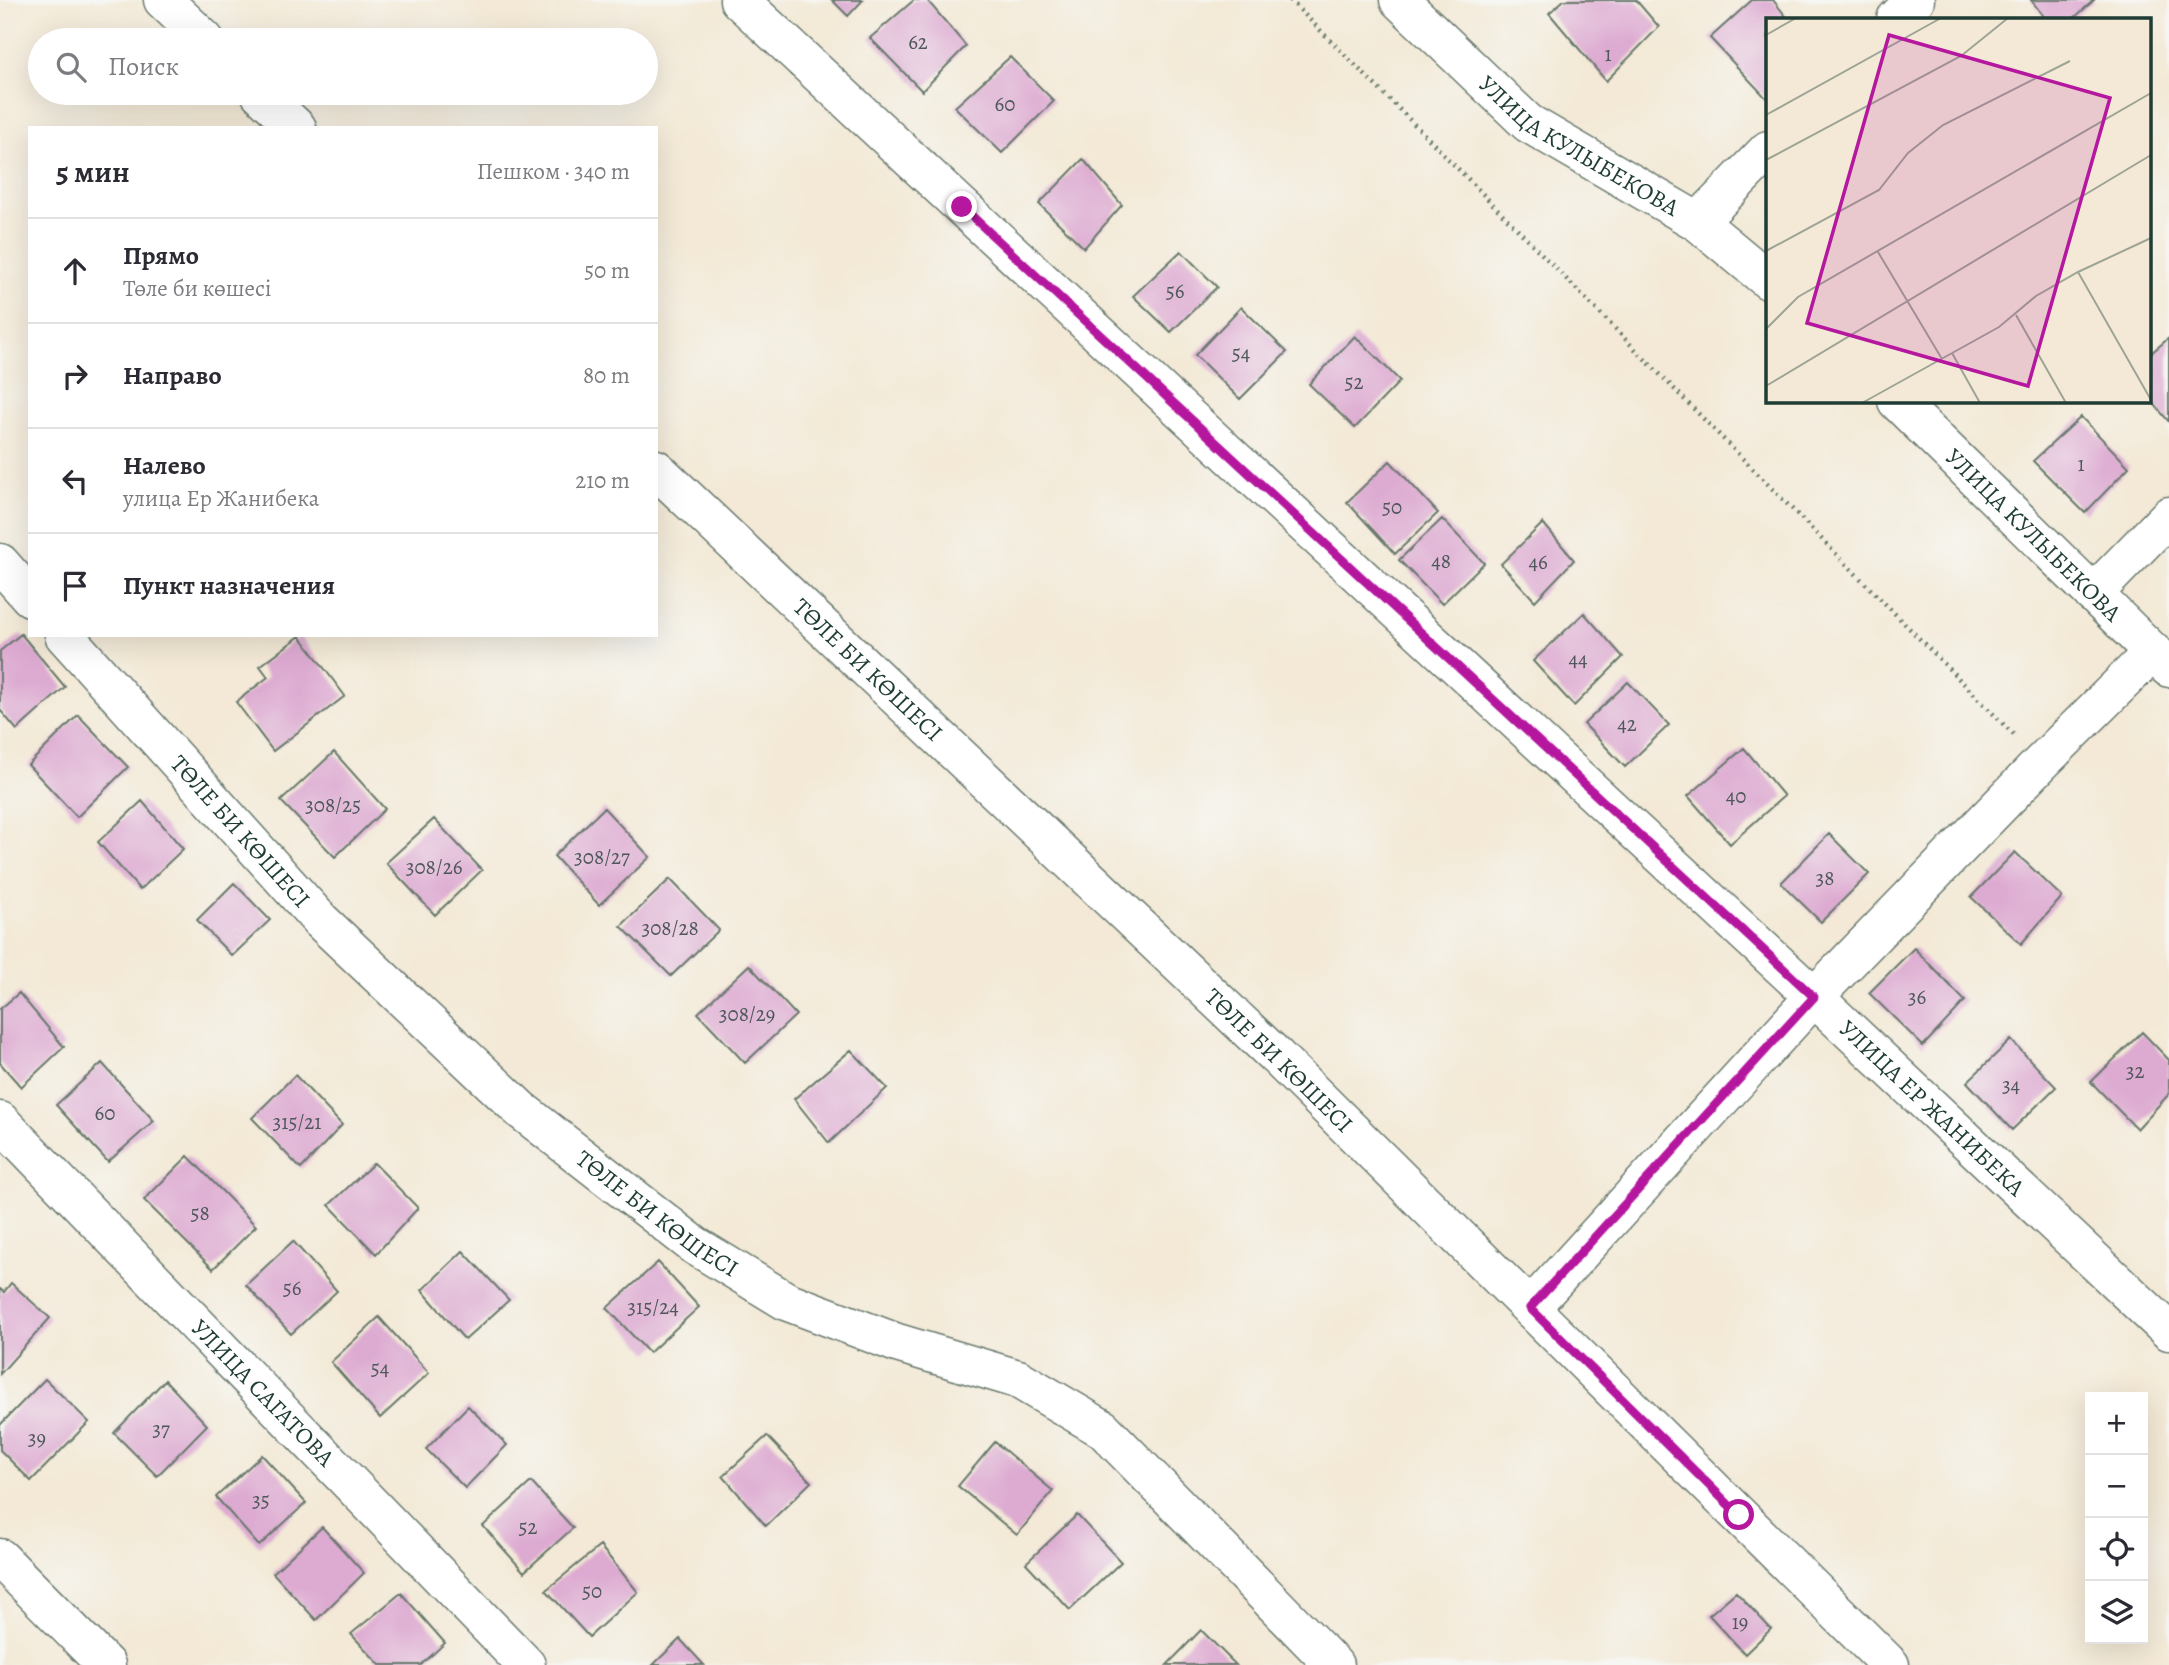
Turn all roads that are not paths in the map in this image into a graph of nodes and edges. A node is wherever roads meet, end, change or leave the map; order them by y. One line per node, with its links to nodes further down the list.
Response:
1 (163, 0): 6 (street)
2 (739, 0): 20 (street, УЛИЦА ЕР ЖАНИБЕКА)
3 (1399, 0): 10 (street, УЛИЦА КУЛЫБЕКОВА)
4 (1915, 0): 5 (street)
5 (1897, 18)
6 (192, 28)
7 (272, 105): 8 (street)
8 (294, 126)
9 (1766, 152): 10 (street)
10 (1698, 222): 11 (street, УЛИЦА КУЛЫБЕКОВА)
11 (1766, 278)
12 (1898, 402): 16 (street, УЛИЦА КУЛЫБЕКОВА)
13 (658, 471): 22 (street, ТӨЛЕ БИ КӨШЕСІ)
14 (2169, 516): 16 (street)
15 (0, 563): 17 (street)
16 (2093, 594): 19 (street, УЛИЦА КУЛЫБЕКОВА)
17 (28, 595)
18 (66, 637): 27 (street, ТӨЛЕ БИ КӨШЕСІ)
19 (2161, 660): 20 (street)
20 (1814, 997): 22 (street); 23 (street, УЛИЦА ЕР ЖАНИБЕКА)
21 (0, 1121): 26 (street, УЛИЦА САГАТОВА)
22 (1530, 1308): 28 (street, ТӨЛЕ БИ КӨШЕСІ)
23 (2169, 1331)
24 (0, 1558): 25 (street)
25 (106, 1665)
26 (526, 1665)
27 (1334, 1665)
28 (1890, 1665)

